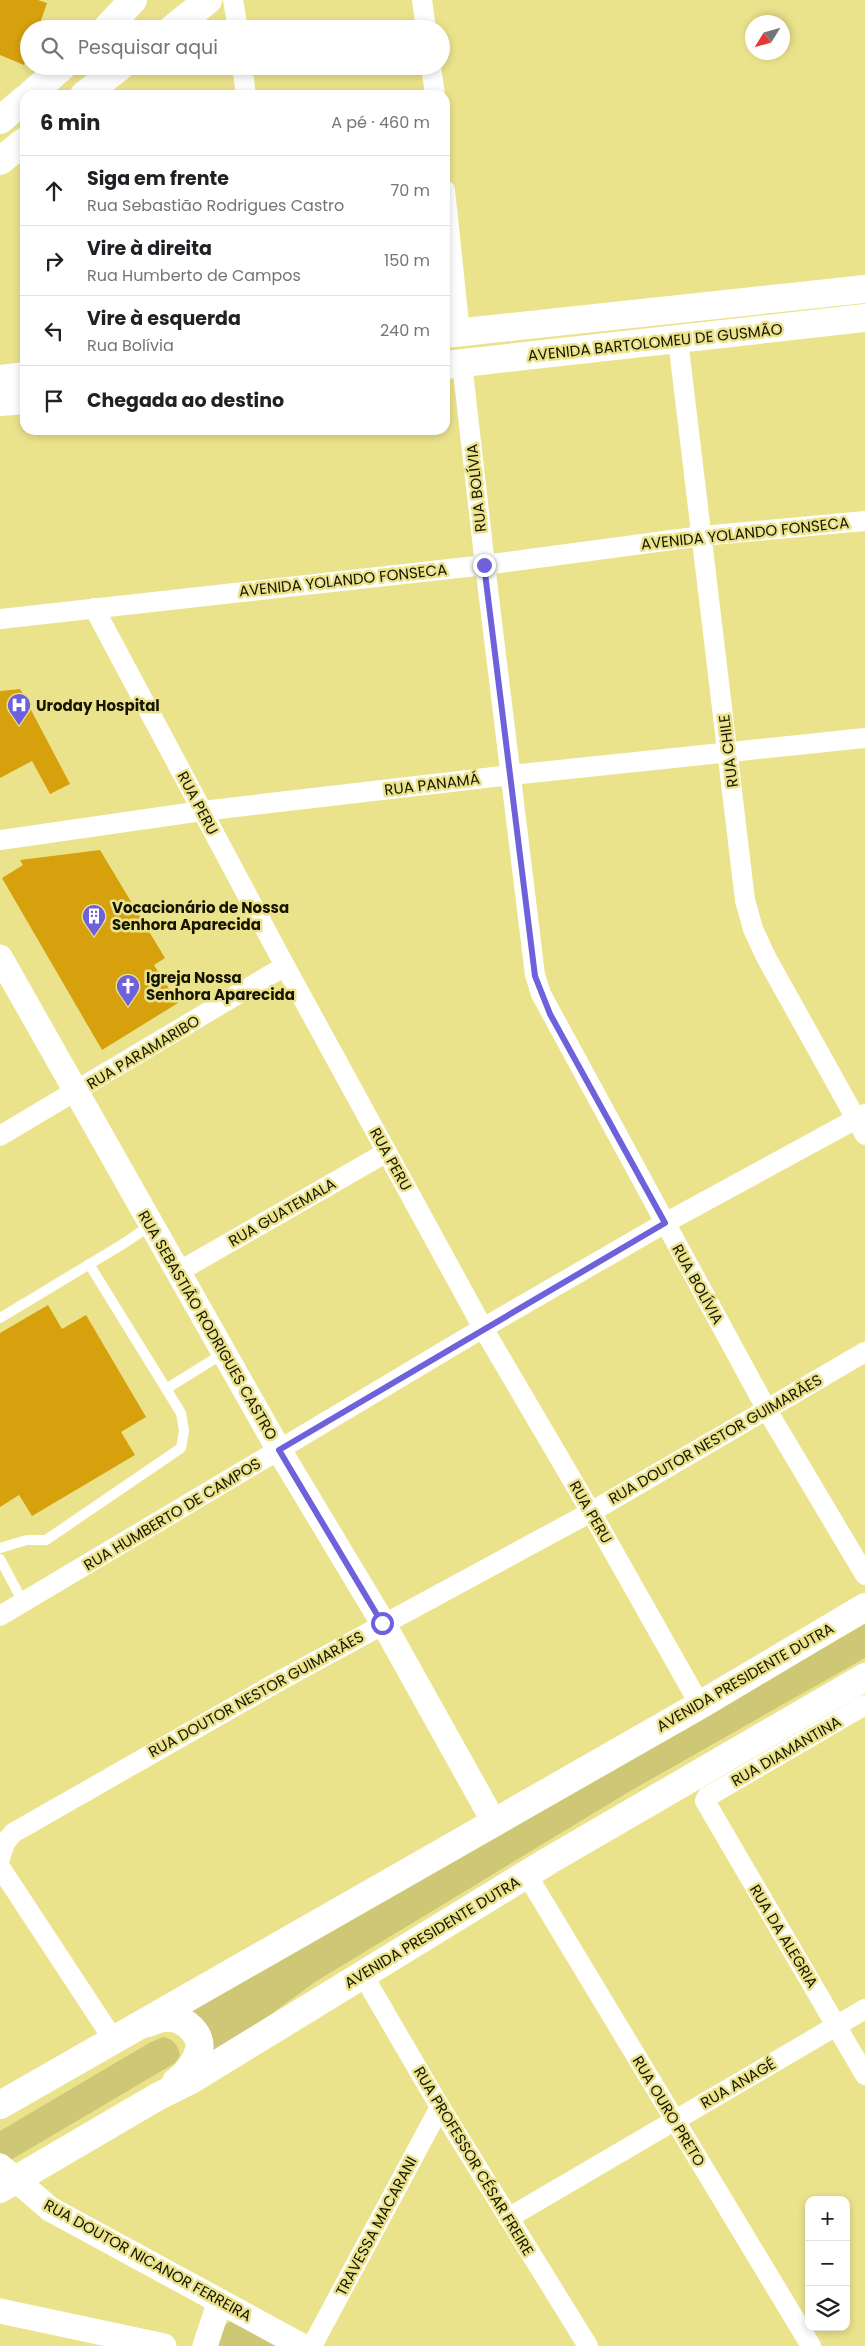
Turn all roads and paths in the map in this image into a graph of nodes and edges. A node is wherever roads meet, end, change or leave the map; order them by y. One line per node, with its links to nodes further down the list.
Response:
1 (133, 0): 5 (main road)
2 (208, 0): 6 (main road)
3 (233, 0): 7 (street)
4 (422, 0): 8 (street)
5 (114, 20)
6 (183, 20)
7 (236, 20)
8 (425, 20)
9 (53, 75): 13 (main road)
10 (110, 75): 14 (main road)
11 (243, 75): 15 (street)
12 (432, 75): 16 (street)
13 (36, 90)
14 (90, 90)
15 (245, 90)
16 (434, 90)
17 (20, 103): 18 (main road)
18 (0, 120)
19 (20, 145): 20 (main road)
20 (0, 161)
21 (865, 289): 24 (main road, AVENIDA BARTOLOMEU DE GUSMÃO)
22 (450, 292): 24 (street)
23 (865, 318): 25 (main road, AVENIDA BARTOLOMEU DE GUSMÃO)
24 (452, 333)
25 (678, 340): 26 (main road, AVENIDA BARTOLOMEU DE GUSMÃO); 32 (street, RUA CHILE)
26 (454, 364): 33 (street, RUA BOLÍVIA)
27 (20, 377): 28 (main road)
28 (0, 379)
29 (20, 400): 30 (main road)
30 (0, 402)
31 (865, 521): 32 (street, AVENIDA YOLANDO FONSECA)
32 (702, 536): 33 (street, AVENIDA YOLANDO FONSECA); 37 (street, RUA CHILE)
33 (484, 565): 34 (street, AVENIDA YOLANDO FONSECA); 38 (street, RUA BOLÍVIA)
34 (94, 608): 35 (street, AVENIDA YOLANDO FONSECA); 39 (street, RUA PERU)
35 (0, 619)
36 (865, 738): 37 (street, RUA PANAMÁ)
37 (728, 754): 38 (street, RUA PANAMÁ); 44 (street, RUA CHILE)
38 (511, 775): 39 (street, RUA PANAMÁ); 47 (street, RUA BOLÍVIA)
39 (202, 811): 40 (street, RUA PANAMÁ); 42 (street, RUA PERU)
40 (0, 840)
41 (0, 957): 43 (street, RUA SEBASTIÃO RODRIGUES CASTRO)
42 (285, 966): 43 (street, RUA PARAMARIBO); 46 (street, RUA PERU)
43 (77, 1091): 45 (street, RUA PARAMARIBO); 48 (street, RUA SEBASTIÃO RODRIGUES CASTRO)
44 (862, 1123): 47 (street, RUA HUMBERTO DE CAMPOS)
45 (0, 1136)
46 (387, 1152): 50 (street, RUA GUATEMALA); 52 (street, RUA PERU)
47 (665, 1223): 52 (street, RUA HUMBERTO DE CAMPOS); 56 (street, RUA BOLÍVIA)
48 (151, 1225): 49 (lane); 50 (street, RUA SEBASTIÃO RODRIGUES CASTRO)
49 (89, 1264): 51 (lane); 55 (lane)
50 (178, 1272): 54 (street, RUA SEBASTIÃO RODRIGUES CASTRO)
51 (0, 1318)
52 (483, 1328): 57 (street, RUA HUMBERTO DE CAMPOS); 58 (street, RUA PERU)
53 (865, 1352): 56 (street, RUA DOUTOR NESTOR GUIMARÃES)
54 (224, 1354): 55 (lane); 57 (street, RUA SEBASTIÃO RODRIGUES CASTRO)
55 (166, 1389): 59 (lane)
56 (767, 1410): 58 (street, RUA DOUTOR NESTOR GUIMARÃES); 61 (street, RUA BOLÍVIA)
57 (279, 1450): 62 (street, RUA HUMBERTO DE CAMPOS); 65 (street, RUA SEBASTIÃO RODRIGUES CASTRO)
58 (591, 1512): 65 (street, RUA DOUTOR NESTOR GUIMARÃES); 67 (street, RUA PERU)
59 (0, 1548)
60 (0, 1559): 62 (lane)
61 (865, 1575)
62 (23, 1602): 64 (street, RUA HUMBERTO DE CAMPOS)
63 (865, 1607): 67 (main road, AVENIDA PRESIDENTE DUTRA)
64 (0, 1616)
65 (382, 1623): 70 (street, RUA SEBASTIÃO RODRIGUES CASTRO); 71 (street, RUA DOUTOR NESTOR GUIMARÃES)
66 (865, 1677): 73 (main road, AVENIDA PRESIDENTE DUTRA)
67 (700, 1705): 70 (main road, AVENIDA PRESIDENTE DUTRA)
68 (865, 1705): 69 (street, RUA DIAMANTINA)
69 (707, 1797): 76 (street, RUA DA ALEGRIA)
70 (494, 1822): 77 (main road, AVENIDA PRESIDENTE DUTRA)
71 (0, 1858)
72 (0, 1867): 77 (street)
73 (527, 1875): 74 (main road, AVENIDA PRESIDENTE DUTRA); 82 (street, RUA OURO PRETO)
74 (363, 1975): 79 (main road, AVENIDA PRESIDENTE DUTRA); 81 (street, RUA PROFESSOR CÉSAR FREIRE)
75 (865, 2009): 76 (street, RUA ANAGÉ)
76 (836, 2026): 78 (street, RUA DA ALEGRIA); 82 (street, RUA ANAGÉ)
77 (121, 2034): 79 (main road); 80 (main road, AVENIDA PRESIDENTE DUTRA)
78 (865, 2075)
79 (157, 2097): 83 (main road, AVENIDA PRESIDENTE DUTRA)
80 (0, 2105)
81 (440, 2107): 84 (street, RUA PROFESSOR CÉSAR FREIRE); 90 (street, TRAVESSA MACARANI)
82 (674, 2120): 84 (street, RUA ANAGÉ); 92 (street, RUA OURO PRETO)
83 (5, 2178): 85 (street, RUA DOUTOR NICANOR FERREIRA)
84 (508, 2218): 91 (street, RUA PROFESSOR CÉSAR FREIRE)
85 (220, 2301): 88 (street); 89 (street, RUA DOUTOR NICANOR FERREIRA)
86 (0, 2311): 87 (street)
87 (164, 2346)
88 (204, 2346)
89 (302, 2346)
90 (312, 2346)
91 (588, 2346)
92 (811, 2346)

